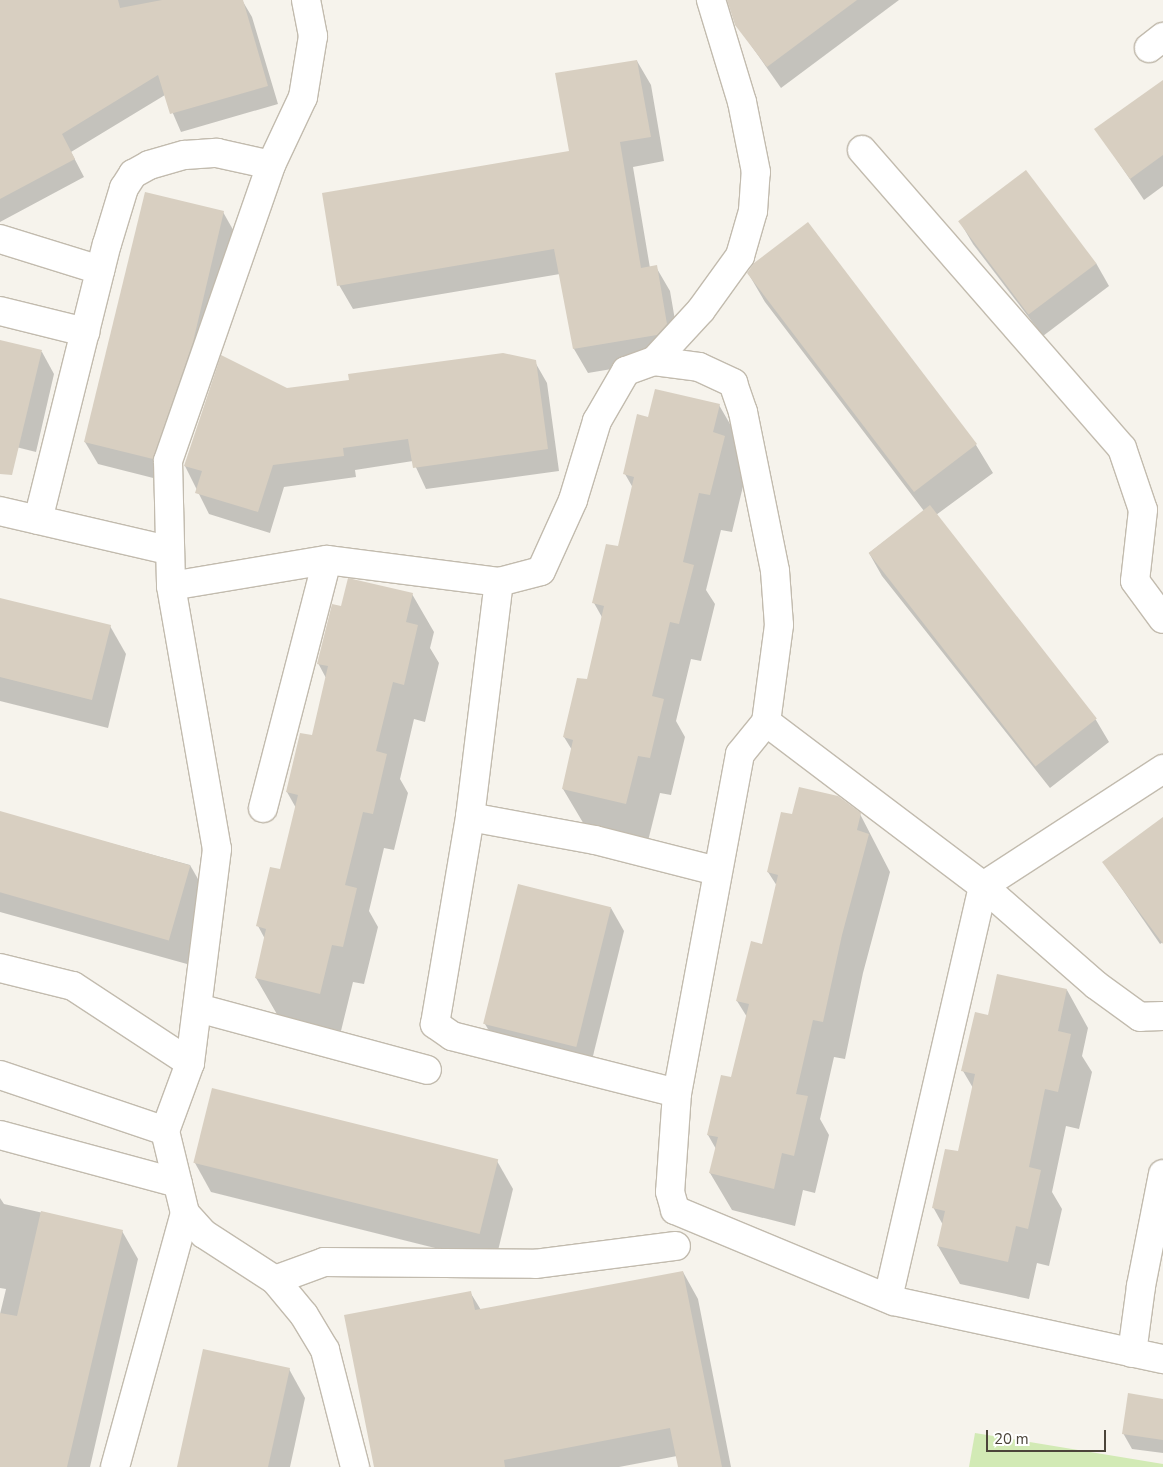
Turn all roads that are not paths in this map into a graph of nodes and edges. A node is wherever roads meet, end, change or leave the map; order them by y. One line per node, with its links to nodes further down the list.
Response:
1 (306, 0): 4 (lane)
2 (711, 0): 9 (lane)
3 (862, 150): 16 (lane)
4 (271, 165): 6 (lane); 12 (lane)
5 (0, 239): 6 (lane)
6 (100, 270): 8 (lane)
7 (0, 311): 8 (lane)
8 (85, 332): 11 (lane)
9 (654, 361): 14 (lane); 17 (lane)
10 (0, 511): 11 (lane)
11 (38, 520): 12 (lane)
12 (168, 550): 15 (lane)
13 (327, 560): 14 (lane); 15 (lane); 19 (lane)
14 (499, 582): 20 (lane)
15 (171, 586): 24 (lane)
16 (1163, 619)
17 (766, 722): 21 (lane); 22 (lane)
18 (1163, 769): 22 (lane)
19 (263, 808)
20 (470, 817): 21 (lane); 29 (lane)
21 (717, 871): 29 (lane)
22 (983, 886): 25 (lane); 37 (lane)
23 (0, 968): 26 (lane)
24 (198, 1008): 26 (lane); 27 (lane)
25 (1163, 1016)
26 (190, 1064): 30 (lane)
27 (427, 1070)
28 (0, 1075): 30 (lane)
29 (677, 1093): 37 (lane)
30 (164, 1131): 33 (lane)
31 (0, 1136): 33 (lane)
32 (1163, 1174): 38 (lane)
33 (178, 1182): 34 (lane)
34 (185, 1213): 36 (lane); 40 (lane)
35 (676, 1246): 36 (lane)
36 (275, 1280): 41 (lane)
37 (888, 1298): 38 (lane)
38 (1132, 1353): 39 (lane)
39 (1163, 1359)
40 (114, 1467)
41 (354, 1467)

